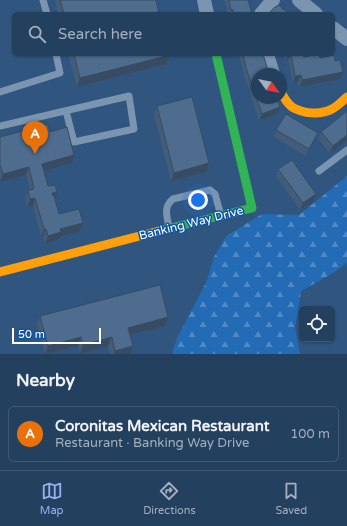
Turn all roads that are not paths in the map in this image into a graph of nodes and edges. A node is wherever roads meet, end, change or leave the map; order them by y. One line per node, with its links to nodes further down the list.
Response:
1 (43, 0): 5 (lane)
2 (204, 0): 6 (street)
3 (273, 0): 7 (street)
4 (299, 0): 8 (street)
5 (46, 12)
6 (207, 12)
7 (263, 12)
8 (314, 12)
9 (335, 30): 10 (street)
10 (347, 39)
11 (56, 56): 15 (lane)
12 (216, 56): 22 (street, Banking Way Drive)
13 (267, 56): 14 (street)
14 (271, 68)
15 (0, 92)
16 (347, 97): 17 (street)
17 (287, 102)
18 (66, 111): 18 (lane); 19 (lane)
19 (0, 126)
20 (347, 150): 21 (lane)
21 (319, 171)
22 (221, 216): 23 (street, Banking Way Drive); 23 (lane)
23 (169, 229): 24 (street, Banking Way Drive)
24 (0, 272)

